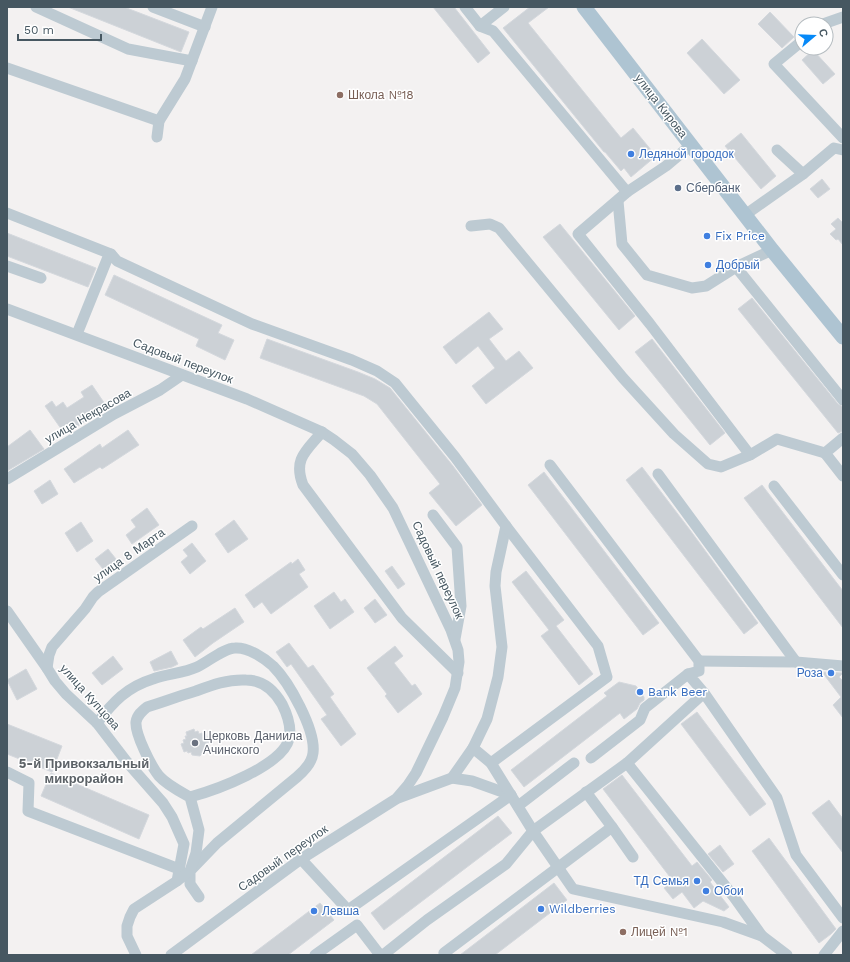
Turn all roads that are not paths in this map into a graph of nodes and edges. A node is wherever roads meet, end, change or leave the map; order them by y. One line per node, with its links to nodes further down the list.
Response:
1 (36, 7): 10 (street)
2 (153, 7): 8 (street)
3 (212, 7): 8 (street)
4 (465, 7): 7 (street)
5 (504, 7): 7 (street)
6 (584, 7): 15 (main road, улица Кирова)
7 (480, 26): 19 (street)
8 (205, 27): 10 (street)
9 (794, 48): 14 (street)
10 (192, 61): 12 (street)
11 (7, 68): 12 (street)
12 (159, 121): 13 (street)
13 (157, 137)
14 (843, 138)
15 (691, 145): 19 (street); 22 (main road, улица Кирова)
16 (777, 150): 18 (street)
17 (843, 150): 18 (street)
18 (803, 174): 22 (street)
19 (627, 192): 20 (street)
20 (618, 201): 27 (street); 37 (street)
21 (7, 213): 25 (street)
22 (745, 215): 24 (main road, улица Кирова)
23 (471, 226): 37 (street)
24 (772, 250): 27 (street); 31 (main road, улица Кирова)
25 (111, 254): 30 (street); 45 (street)
26 (7, 266): 28 (street)
27 (736, 268): 33 (street)
28 (41, 278)
29 (7, 309): 30 (street, Садовый переулок)
30 (77, 334): 32 (street, Садовый переулок)
31 (843, 337)
32 (182, 375): 34 (street, Садовый переулок); 41 (street, улица Некрасова)
33 (843, 400)
34 (322, 432): 48 (street, Садовый переулок); 53 (street)
35 (843, 438): 36 (street)
36 (825, 453): 37 (street); 40 (street)
37 (750, 455)
38 (550, 465): 49 (street)
39 (658, 474): 50 (street)
40 (843, 476)
41 (7, 479)
42 (774, 486): 46 (street)
43 (433, 515): 48 (street)
44 (192, 526): 52 (street, улица 8 Марта)
45 (506, 526): 57 (street); 59 (street)
46 (843, 575)
47 (7, 611): 52 (street, улица Купцова)
48 (455, 639): 53 (street, Садовый переулок)
49 (699, 661): 50 (street); 54 (street)
50 (796, 662): 51 (street)
51 (842, 666)
52 (47, 668): 56 (street, улица Купцова)
53 (458, 673): 67 (street, Садовый переулок)
54 (688, 674): 55 (street); 58 (street)
55 (704, 693): 61 (street); 77 (street)
56 (97, 723): 74 (street, улица Купцова); 74 (street)
57 (473, 748): 59 (street); 63 (street)
58 (591, 758)
59 (491, 763): 65 (street)
60 (574, 763): 68 (street)
61 (627, 763): 64 (street); 80 (street)
62 (7, 772): 74 (street)
63 (452, 778): 65 (street); 67 (street)
64 (586, 792): 69 (street); 70 (street)
65 (511, 795): 68 (street); 76 (street)
66 (190, 797): 66 (street); 74 (street)
67 (396, 799): 72 (street, Садовый переулок)
68 (518, 806): 70 (street)
69 (612, 827): 71 (street); 73 (street)
70 (534, 831): 73 (street); 84 (street)
71 (633, 857)
72 (301, 859): 76 (street); 82 (street, Садовый переулок)
73 (557, 867): 80 (street); 85 (street)
74 (185, 870): 75 (street); 81 (street, улица Купцова)
75 (199, 897)
76 (348, 910): 78 (street)
77 (843, 918)
78 (358, 925): 83 (street); 84 (street)
79 (843, 931): 87 (street)
80 (762, 936): 86 (street)
81 (136, 955)
82 (172, 955)
83 (315, 955)
84 (382, 955)
85 (445, 955)
86 (787, 955)
87 (824, 955)

